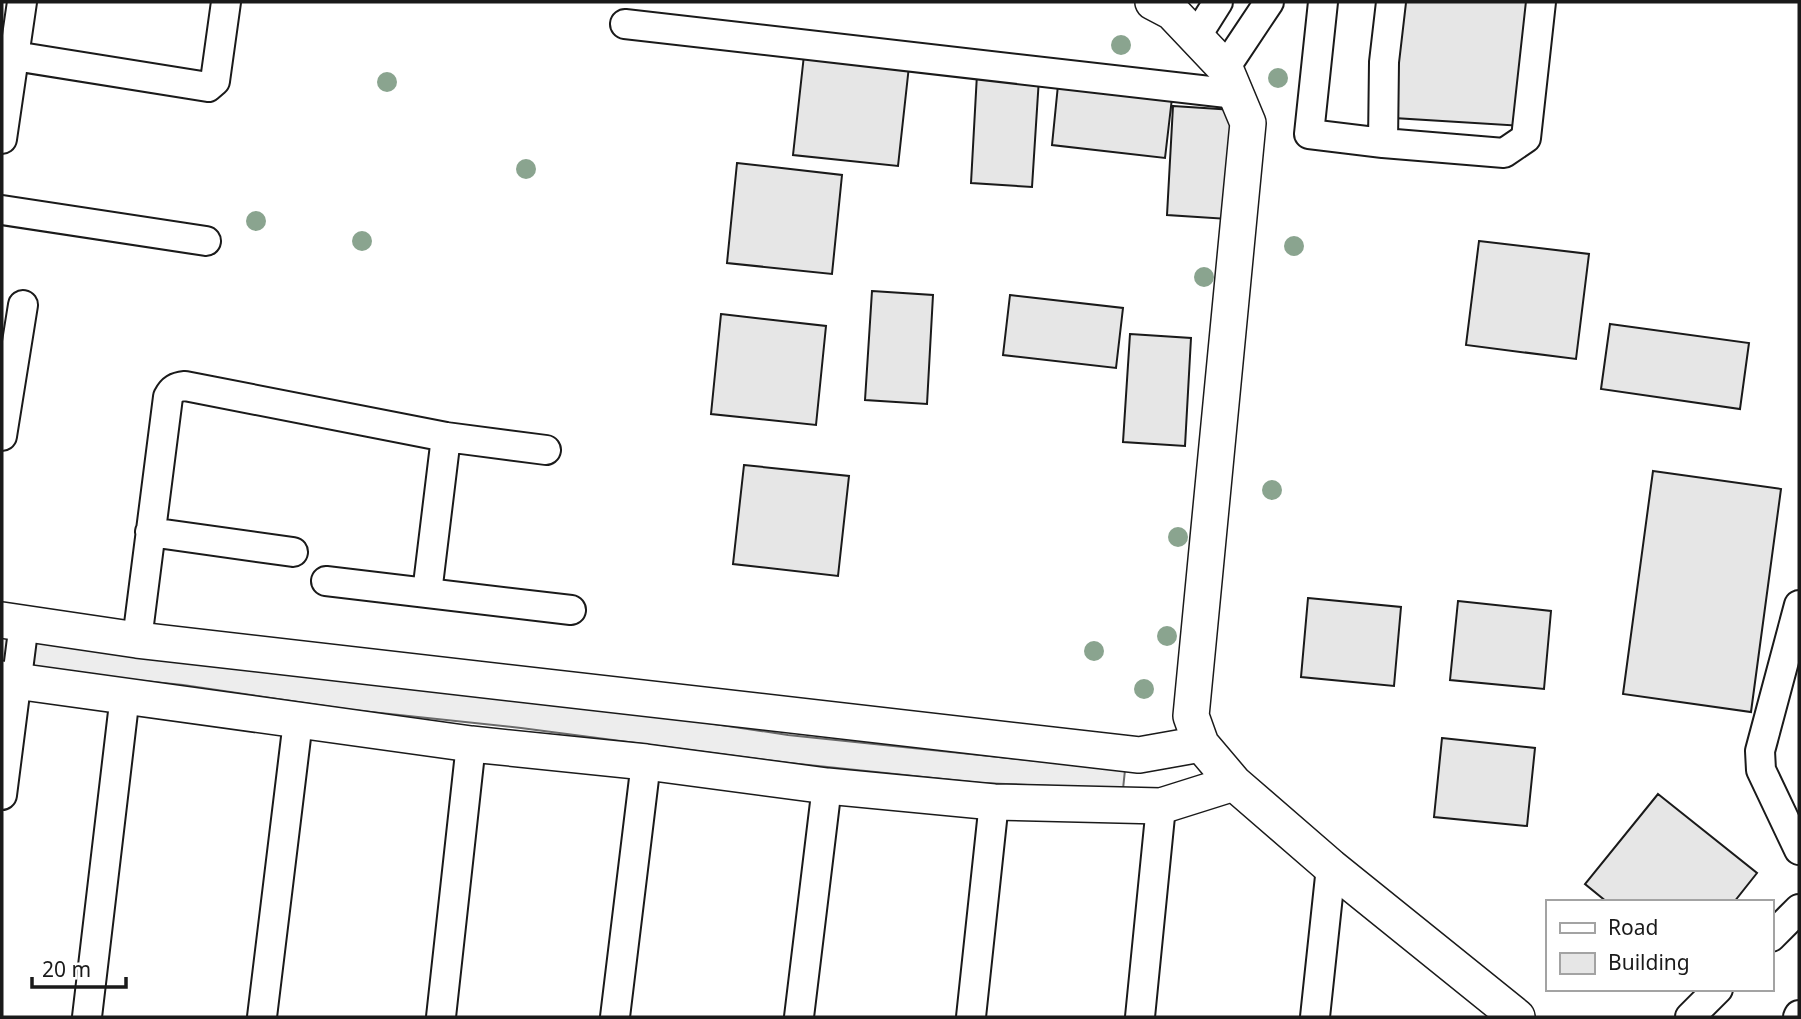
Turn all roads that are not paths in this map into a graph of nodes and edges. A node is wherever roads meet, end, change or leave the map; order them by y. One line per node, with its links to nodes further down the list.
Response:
1 (22, 2): 11 (street)
2 (226, 2): 11 (street)
3 (1153, 2): 10 (street)
4 (1218, 2): 10 (street)
5 (1269, 2): 12 (street)
6 (1323, 2): 14 (street)
7 (1391, 2): 14 (street)
8 (1541, 2): 14 (street)
9 (625, 24): 12 (street)
10 (1196, 37): 12 (street)
11 (8, 56): 13 (street)
12 (1230, 81): 33 (street)
13 (2, 139)
14 (1383, 142)
15 (2, 210): 16 (street)
16 (206, 241)
17 (23, 305): 18 (street)
18 (2, 436)
19 (446, 437): 20 (street); 21 (street); 24 (street)
20 (546, 450)
21 (150, 532): 22 (street); 28 (street)
22 (293, 552)
23 (326, 581): 24 (street)
24 (427, 593): 26 (street)
25 (1799, 605): 40 (street)
26 (571, 610)
27 (13, 621): 28 (street); 29 (street)
28 (137, 640): 33 (street)
29 (9, 680): 30 (street); 37 (street)
30 (125, 695): 31 (street); 45 (street)
31 (298, 722): 32 (street); 46 (street)
32 (471, 744): 34 (street); 47 (street)
33 (1200, 744): 35 (street)
34 (646, 762): 36 (street); 48 (street)
35 (1234, 783): 39 (street); 41 (street)
36 (827, 786): 38 (street); 49 (street)
37 (2, 795)
38 (994, 802): 39 (street); 50 (street)
39 (1161, 806): 51 (street)
40 (1799, 850)
41 (1331, 867): 52 (street); 53 (street)
42 (1799, 909): 43 (street)
43 (1773, 935)
44 (1716, 991): 54 (street)
45 (87, 1017)
46 (262, 1017)
47 (441, 1017)
48 (615, 1017)
49 (799, 1017)
50 (971, 1017)
51 (1140, 1017)
52 (1315, 1017)
53 (1517, 1017)
54 (1690, 1017)

